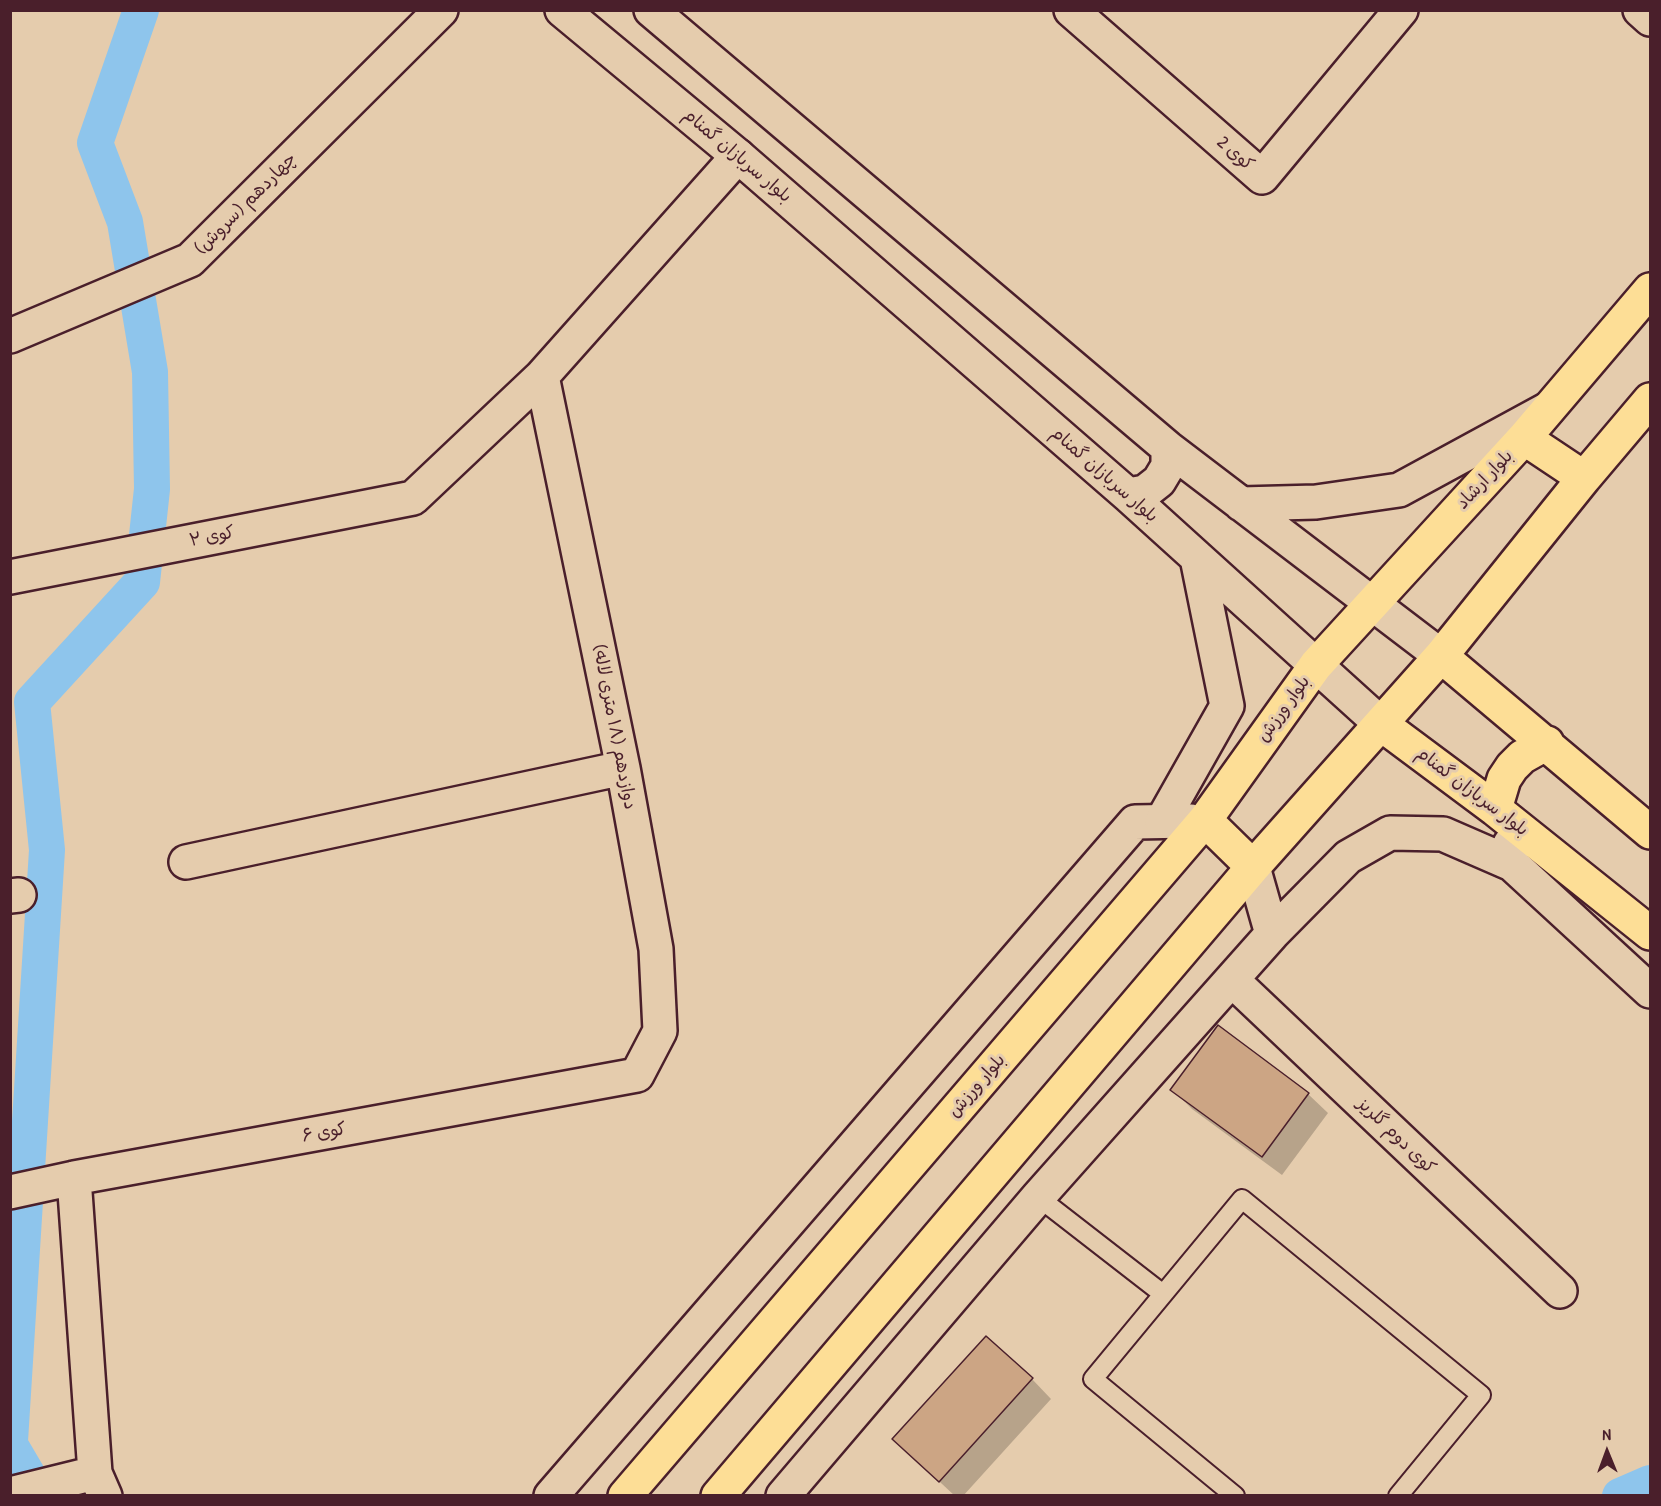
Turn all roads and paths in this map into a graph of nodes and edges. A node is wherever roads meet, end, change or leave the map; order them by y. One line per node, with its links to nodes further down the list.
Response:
1 (441, 10): 10 (street, چهاردهم (سروش))
2 (562, 10): 8 (street, بلوار سربازان گمنام)
3 (651, 10): 15 (street)
4 (1071, 10): 5 (street, کوی 2)
5 (1401, 10)
6 (1640, 10): 7 (street)
7 (1650, 19)
8 (738, 156): 11 (street); 17 (street, بلوار سربازان گمنام)
9 (1650, 290): 13 (main road, بلوار ارشاد)
10 (10, 336)
11 (542, 376): 20 (street, کوی ۲); 26 (street, دوازدهم (۱۸ متری لاله))
12 (1650, 400): 16 (main road)
13 (1550, 408): 14 (main road, بلوار ارشاد); 18 (street)
14 (1524, 438): 16 (main road); 21 (main road, بلوار ارشاد)
15 (1168, 448): 17 (street); 18 (street)
16 (1584, 478): 22 (main road)
17 (1128, 495): 19 (street, بلوار سربازان گمنام)
18 (1241, 504): 21 (street)
19 (1197, 558): 23 (street, بلوار سربازان گمنام); 29 (street)
20 (10, 577)
21 (1370, 603): 22 (street); 23 (main road, بلوار ارشاد)
22 (1441, 656): 24 (main road); 25 (main road)
23 (1316, 665): 24 (street, بلوار سربازان گمنام); 28 (main road, بلوار ورزش)
24 (1381, 724): 27 (main road, بلوار سربازان گمنام); 33 (main road)
25 (1547, 743): 27 (main road); 30 (main road)
26 (623, 768): 31 (street); 38 (street, دوازدهم (۱۸ متری لاله))
27 (1502, 814): 32 (street); 34 (main road, بلوار سربازان گمنام)
28 (1205, 820): 29 (street); 33 (main road); 47 (main road, بلوار ورزش)
29 (1162, 821): 46 (street)
30 (1650, 832)
31 (186, 862)
32 (1512, 864): 35 (street); 37 (street)
33 (1253, 867): 35 (street); 48 (main road)
34 (1650, 933)
35 (1272, 934): 36 (street)
36 (1232, 980): 41 (street); 42 (street, کوی دوم گلریز)
37 (1650, 991)
38 (637, 1075): 39 (street, کوی ۶)
39 (74, 1178): 40 (street, کوی ۶); 44 (street)
40 (10, 1192)
41 (1038, 1197): 43 (lane); 49 (street)
42 (1560, 1291)
43 (1163, 1294): 50 (lane); 51 (lane)
44 (100, 1484): 45 (street)
45 (10, 1494)
46 (551, 1496)
47 (625, 1496)
48 (718, 1496)
49 (783, 1496)
50 (1235, 1496)
51 (1398, 1496)

